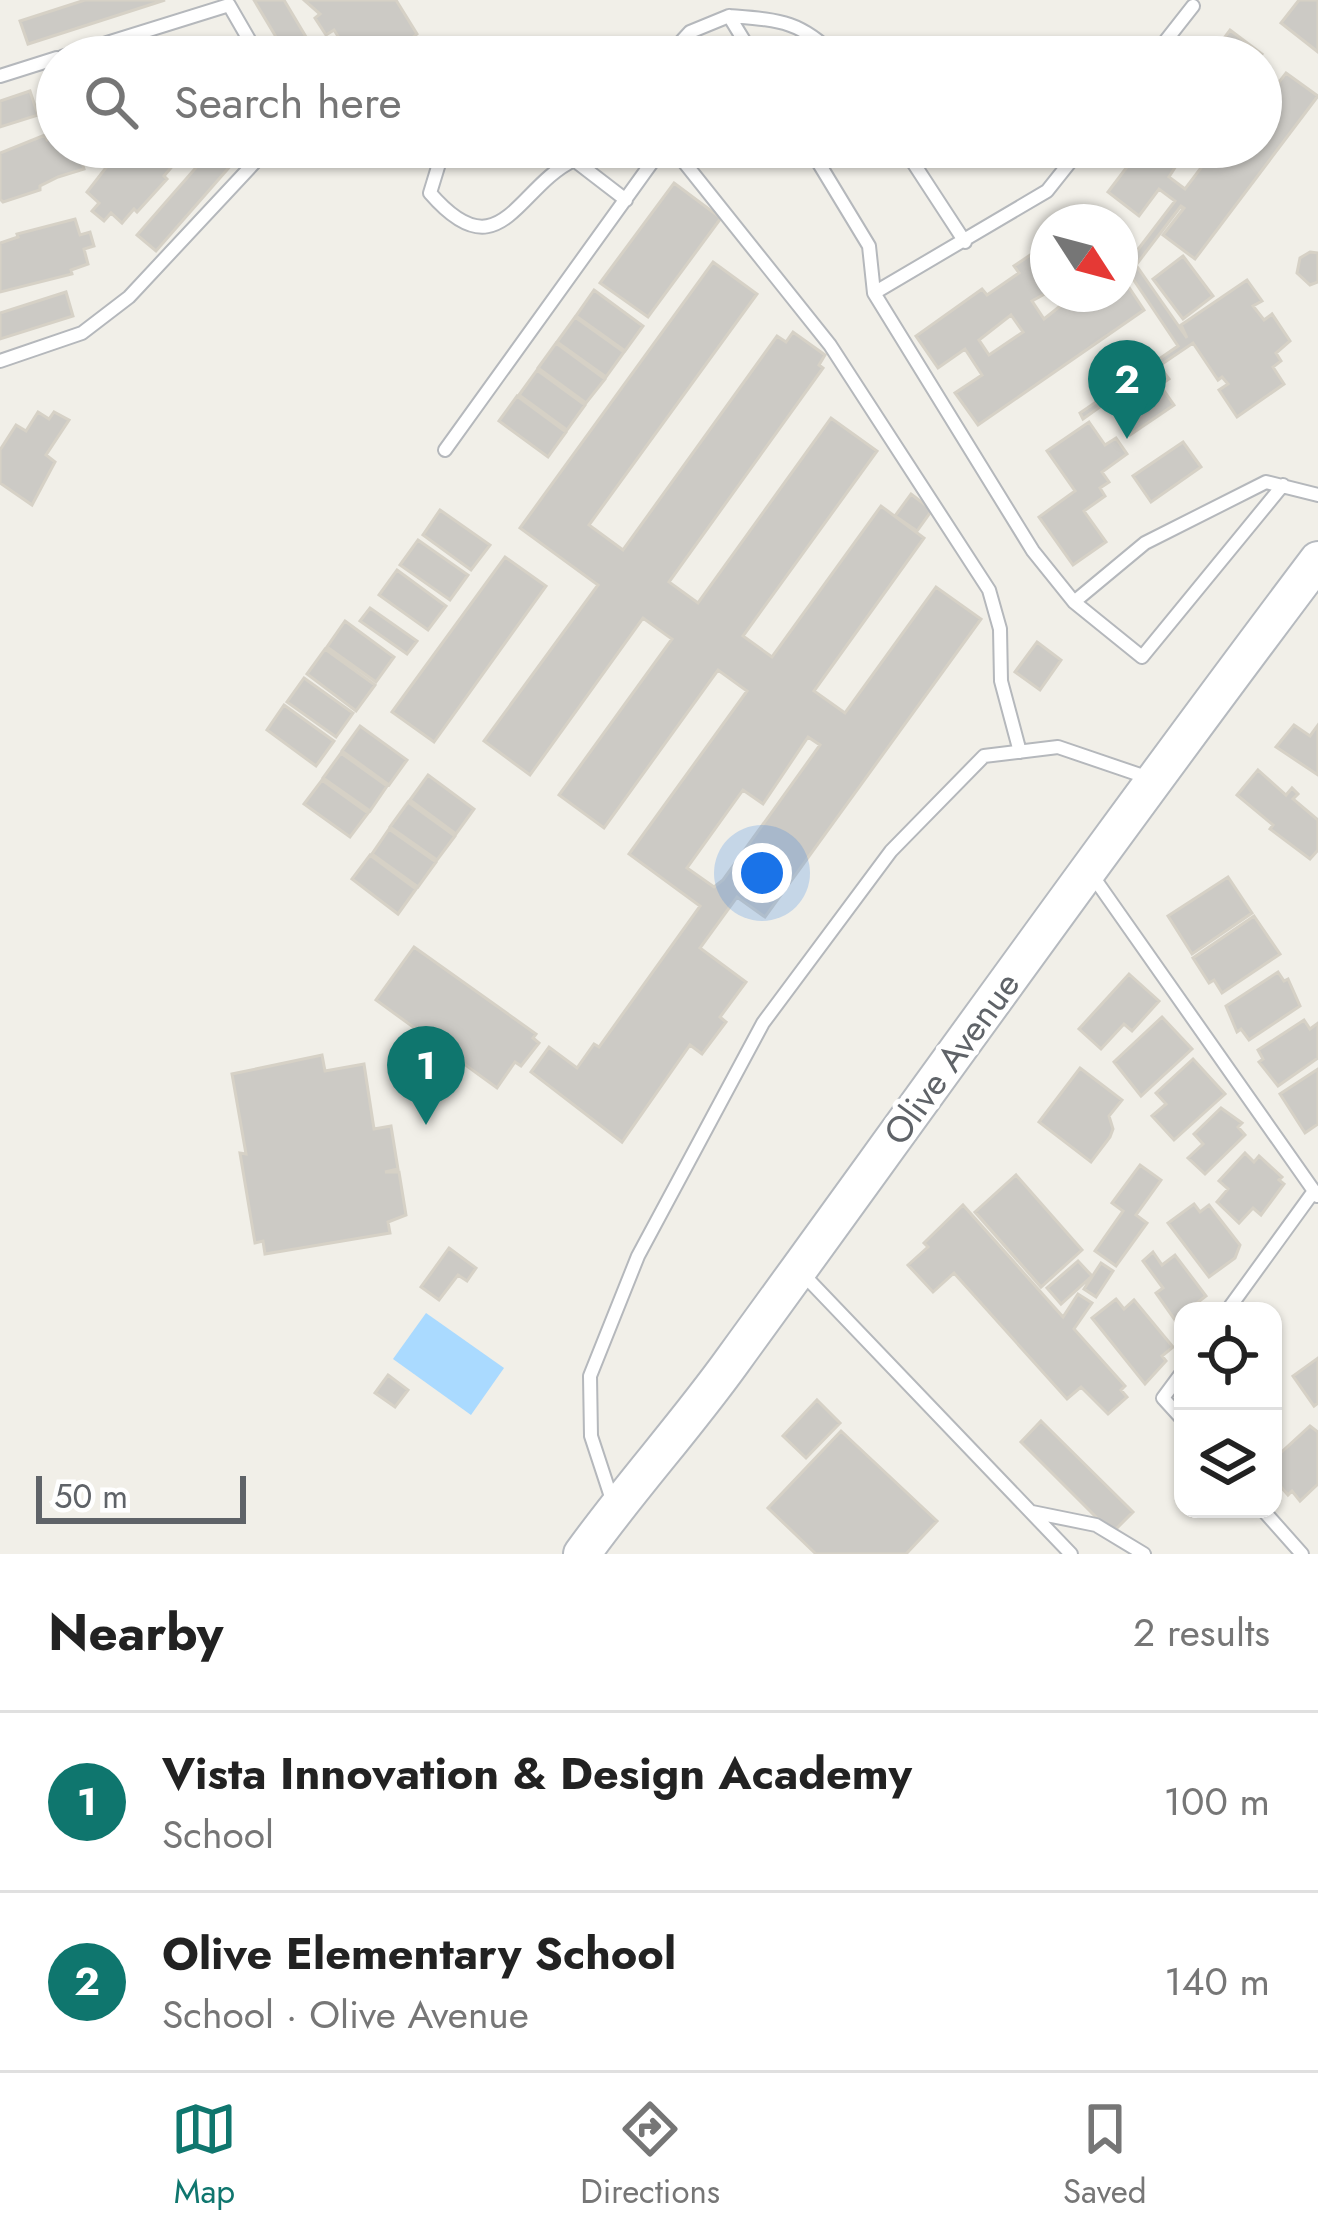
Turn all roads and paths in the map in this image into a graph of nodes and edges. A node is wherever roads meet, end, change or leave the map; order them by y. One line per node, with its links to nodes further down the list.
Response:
1 (1193, 6): 8 (lane)
2 (729, 16): 5 (lane); 6 (lane); 7 (lane)
3 (130, 36): 4 (lane)
4 (247, 36)
5 (686, 36)
6 (741, 36)
7 (811, 36)
8 (1169, 36)
9 (36, 65): 10 (lane)
10 (0, 76)
11 (249, 168): 23 (lane)
12 (438, 168): 13 (lane)
13 (557, 168)
14 (591, 168): 20 (lane)
15 (651, 168): 20 (lane)
16 (685, 168): 29 (lane)
17 (822, 168): 22 (lane)
18 (917, 168): 21 (lane)
19 (1065, 168): 21 (lane)
20 (626, 200): 24 (lane)
21 (965, 242): 22 (lane)
22 (874, 293): 28 (lane)
23 (0, 361)
24 (445, 450)
25 (1283, 485): 26 (lane); 28 (lane); 28 (lane)
26 (1318, 494)
27 (1318, 560): 30 (main road, Olive Avenue)
28 (1074, 602)
29 (1020, 752): 30 (lane); 37 (lane)
30 (1153, 780): 31 (main road, Olive Avenue)
31 (1088, 868): 32 (lane); 33 (main road, Olive Avenue)
32 (1316, 1194): 34 (lane)
33 (799, 1270): 37 (main road, Olive Avenue); 38 (lane)
34 (1233, 1302)
35 (1174, 1383): 36 (lane)
36 (1174, 1410)
37 (615, 1508): 40 (main road, Olive Avenue)
38 (1030, 1512): 41 (lane); 42 (lane)
39 (1270, 1518): 43 (lane)
40 (582, 1554)
41 (1071, 1554)
42 (1144, 1554)
43 (1302, 1554)

